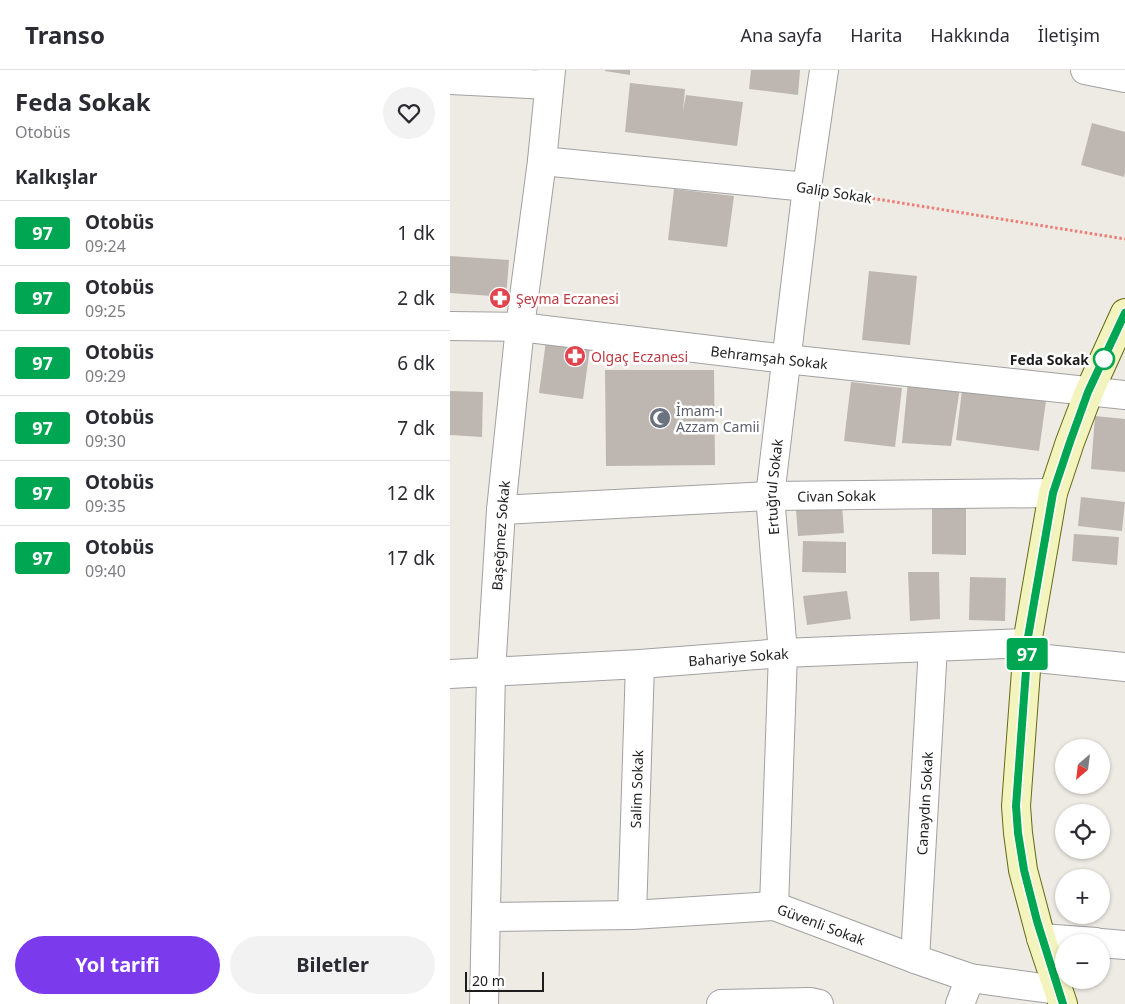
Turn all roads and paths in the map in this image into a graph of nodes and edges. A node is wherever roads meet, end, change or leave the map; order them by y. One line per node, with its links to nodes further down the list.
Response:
1 (824, 70): 7 (street, Ertuğrul Sokak)
2 (1086, 70): 4 (street)
3 (550, 78): 5 (street); 6 (street, Başeğmez Sokak)
4 (1125, 78)
5 (450, 80)
6 (542, 161): 7 (street, Galip Sokak); 11 (street, Başeğmez Sokak)
7 (807, 188): 8 (path, Galip Sokak); 12 (street, Ertuğrul Sokak)
8 (1125, 239)
9 (1125, 313): 13 (street)
10 (450, 326): 11 (street, Behramşah Sokak)
11 (520, 327): 12 (street, Behramşah Sokak); 17 (street, Başeğmez Sokak)
12 (786, 358): 13 (street, Behramşah Sokak); 16 (street, Ertuğrul Sokak)
13 (1088, 392): 14 (street); 15 (street)
14 (1125, 395)
15 (1053, 493): 16 (street, Civan Sokak); 19 (street)
16 (770, 496): 17 (street, Civan Sokak); 20 (street, Ertuğrul Sokak)
17 (500, 510): 23 (street, Başeğmez Sokak)
18 (933, 647): 19 (street, Bahariye Sokak); 20 (street, Bahariye Sokak); 32 (street, Canaydın Sokak)
19 (1027, 650): 22 (street, Bahariye Sokak); 28 (street)
20 (784, 654): 21 (street, Bahariye Sokak); 25 (street, Ertuğrul Sokak)
21 (640, 664): 23 (street, Bahariye Sokak); 26 (street, Salim Sokak)
22 (1125, 667)
23 (492, 672): 24 (street, Bahariye Sokak); 27 (street, Başeğmez Sokak)
24 (450, 674)
25 (774, 906): 26 (street, Güvenli Sokak); 32 (street, Güvenli Sokak)
26 (632, 914): 27 (street, Güvenli Sokak)
27 (486, 917): 35 (street, Başeğmez Sokak)
28 (1041, 938): 29 (street); 34 (street)
29 (1055, 939)
30 (1110, 944): 31 (street)
31 (1125, 945)
32 (915, 959): 33 (street, Güvenli Sokak)
33 (970, 978): 34 (street, Güvenli Sokak); 38 (street)
34 (1061, 997)
35 (484, 1004)
36 (721, 1004): 37 (street)
37 (819, 1004)
38 (960, 1004)

